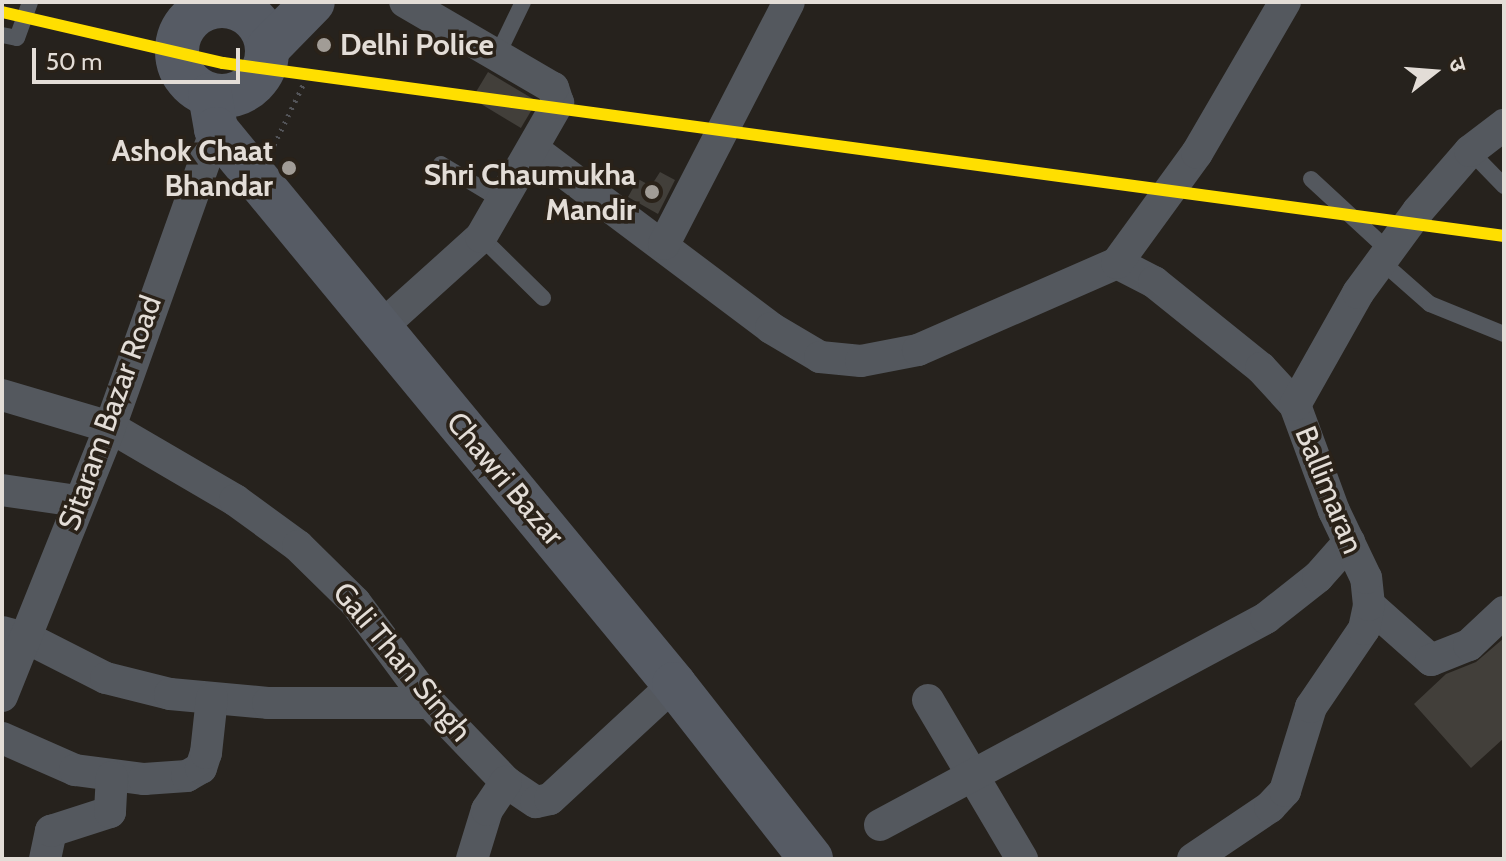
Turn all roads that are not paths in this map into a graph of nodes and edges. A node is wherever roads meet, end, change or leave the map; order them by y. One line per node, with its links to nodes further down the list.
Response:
1 (30, 2): 8 (lane)
2 (313, 2): 9 (street)
3 (405, 2): 10 (street)
4 (523, 2): 10 (lane)
5 (789, 2): 20 (street)
6 (1285, 2): 22 (street)
7 (188, 8): 9 (street); 11 (street)
8 (2, 35)
9 (268, 48): 11 (street)
10 (497, 56): 13 (street)
11 (213, 112): 24 (street, Chawri Bazar); 28 (street, Sitaram Bazar Road)
12 (1504, 125): 14 (street, Ballimaran)
13 (533, 149): 18 (street); 20 (street)
14 (1470, 151): 17 (lane); 21 (street, Ballimaran)
15 (441, 164): 18 (lane)
16 (1311, 179): 21 (lane)
17 (1504, 186)
18 (504, 202): 19 (street)
19 (481, 237): 23 (lane); 24 (street)
20 (664, 244): 22 (street)
21 (1385, 256): 25 (lane); 27 (street, Ballimaran)
22 (1117, 263): 27 (street)
23 (543, 298)
24 (380, 328): 35 (street, Chawri Bazar)
25 (1504, 334)
26 (2, 395): 28 (street, Gali Than Singh)
27 (1295, 405): 31 (street, Ballimaran)
28 (110, 427): 30 (street, Sitaram Bazar Road); 39 (street, Gali Than Singh)
29 (2, 490): 30 (street)
30 (77, 501): 34 (street, Sitaram Bazar Road)
31 (1349, 542): 32 (street, Ballimaran); 41 (street)
32 (1369, 605): 33 (street); 49 (street)
33 (1504, 612)
34 (16, 635): 36 (street, Sitaram Bazar Road); 37 (street)
35 (674, 684): 43 (street, Gali Than Singh); 47 (street, Chawri Bazar)
36 (2, 696)
37 (212, 698): 39 (street); 42 (street)
38 (928, 700): 41 (street)
39 (430, 703): 43 (street, Gali Than Singh)
40 (2, 738): 42 (street)
41 (971, 775): 44 (street); 48 (street)
42 (112, 777): 45 (street)
43 (506, 782): 46 (street)
44 (880, 825)
45 (45, 859)
46 (472, 859)
47 (810, 859)
48 (1022, 859)
49 (1193, 859)

